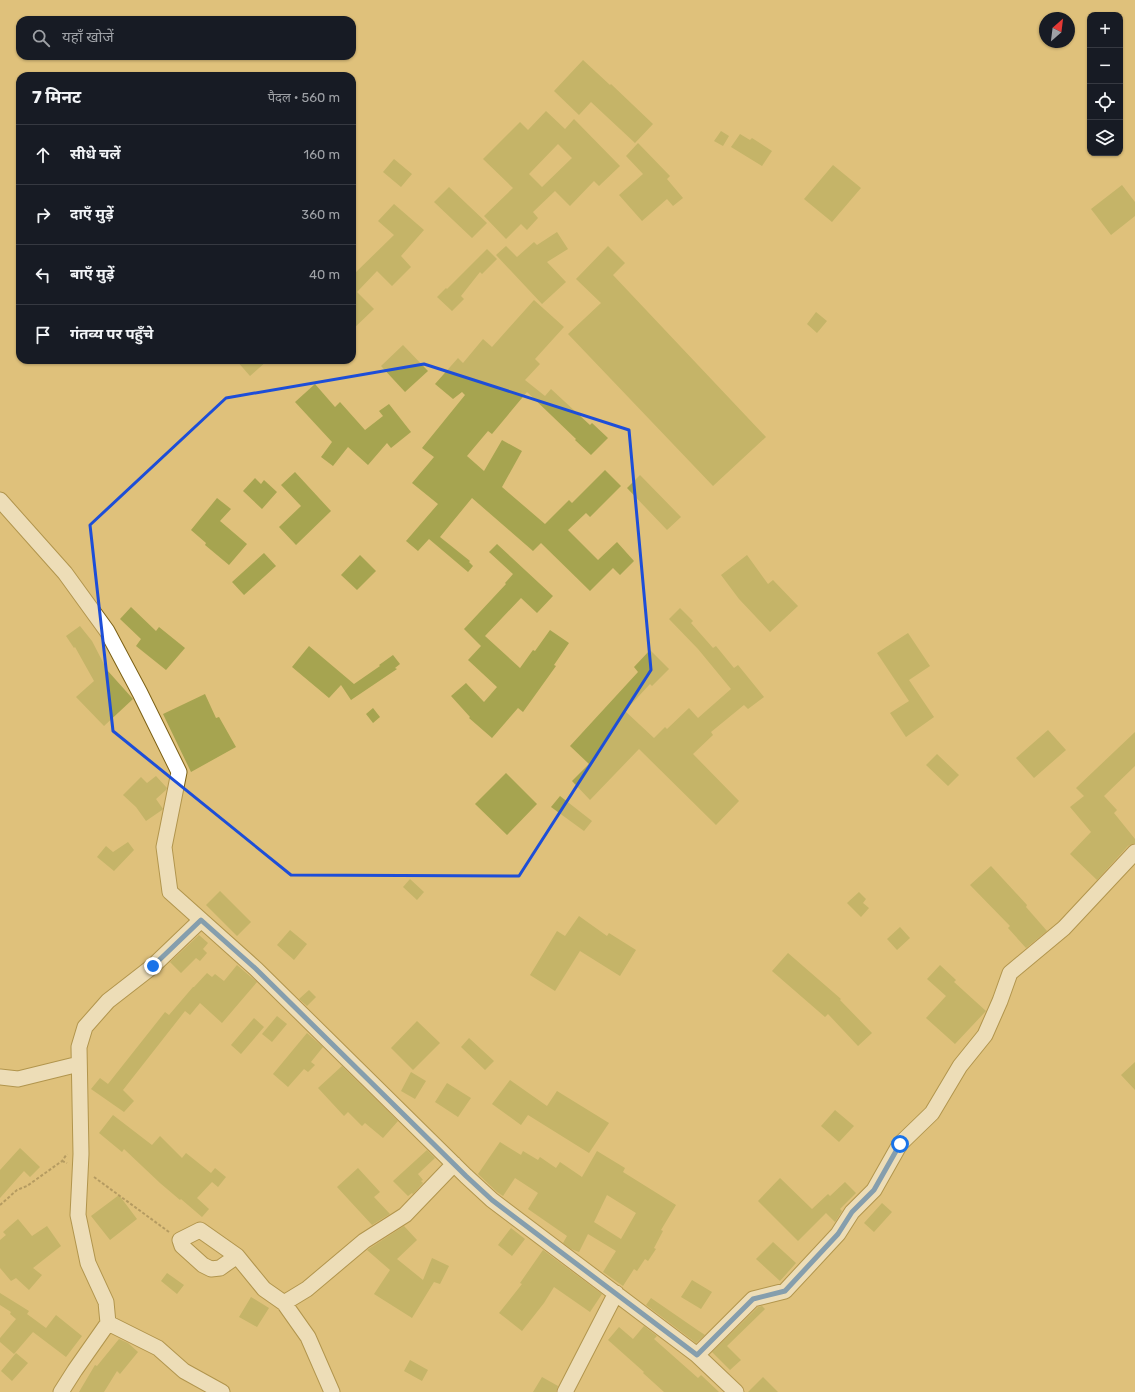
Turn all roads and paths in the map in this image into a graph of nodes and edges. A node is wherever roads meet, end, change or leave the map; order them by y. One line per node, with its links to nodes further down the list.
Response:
1 (0, 500): 3 (street)
2 (1135, 852): 16 (street)
3 (201, 920): 4 (street); 8 (street)
4 (79, 1064): 5 (street); 6 (street)
5 (0, 1077)
6 (80, 1134): 7 (path); 9 (street)
7 (62, 1161): 9 (path); 10 (path)
8 (454, 1164): 13 (street); 14 (street)
9 (80, 1167): 11 (path); 15 (street)
10 (0, 1204)
11 (180, 1240): 12 (street); 12 (street)
12 (237, 1256): 14 (street)
13 (616, 1293): 16 (street); 20 (street)
14 (284, 1303): 19 (street)
15 (108, 1323): 17 (street); 18 (street)
16 (697, 1355): 21 (street)
17 (62, 1392)
18 (222, 1392)
19 (332, 1392)
20 (565, 1392)
21 (736, 1392)

